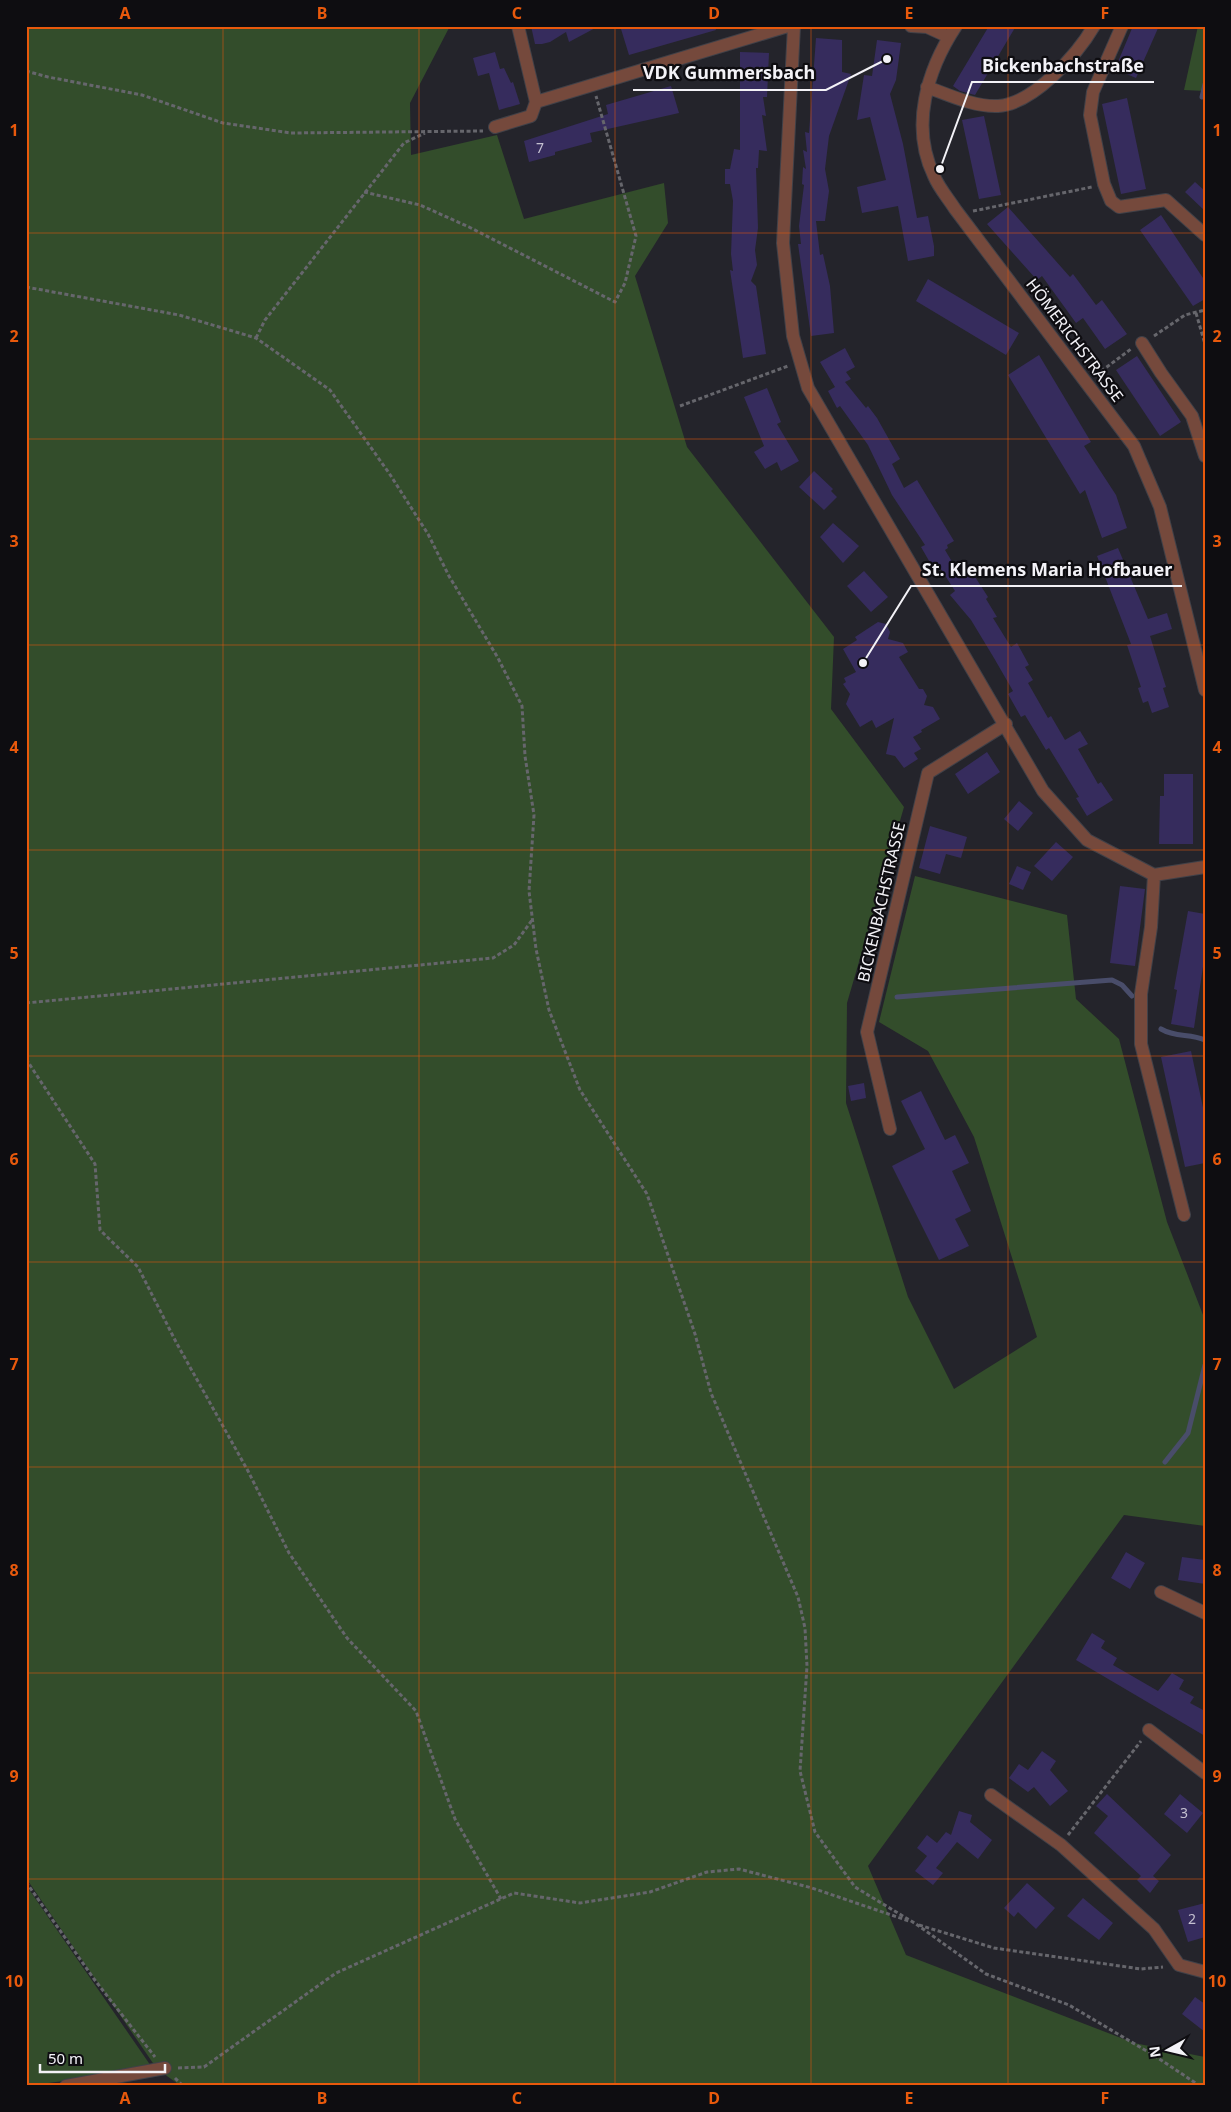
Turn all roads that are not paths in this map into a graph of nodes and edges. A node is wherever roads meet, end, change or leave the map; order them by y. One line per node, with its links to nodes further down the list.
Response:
1 (518, 26): 10 (street)
2 (788, 26): 10 (street)
3 (794, 26): 16 (street)
4 (911, 26): 8 (street)
5 (956, 26): 8 (street, HÖMERICHSTRASSE)
6 (1094, 26): 9 (street)
7 (1122, 26): 12 (street)
8 (949, 37): 9 (street, HÖMERICHSTRASSE)
9 (927, 87): 15 (street, HÖMERICHSTRASSE)
10 (536, 102): 11 (street)
11 (495, 127)
12 (1205, 235)
13 (1142, 343): 14 (street)
14 (1205, 456)
15 (1205, 690)
16 (1006, 724): 18 (street); 19 (street, BICKENBACHSTRASSE)
17 (1205, 867): 18 (street)
18 (1154, 875): 20 (street)
19 (890, 1129)
20 (1184, 1215)
21 (1161, 1592): 22 (street)
22 (1205, 1613)
23 (1149, 1730): 24 (street)
24 (1205, 1773)
25 (991, 1795): 26 (street)
26 (1205, 1972)
27 (164, 2068): 28 (street)
28 (66, 2086)

